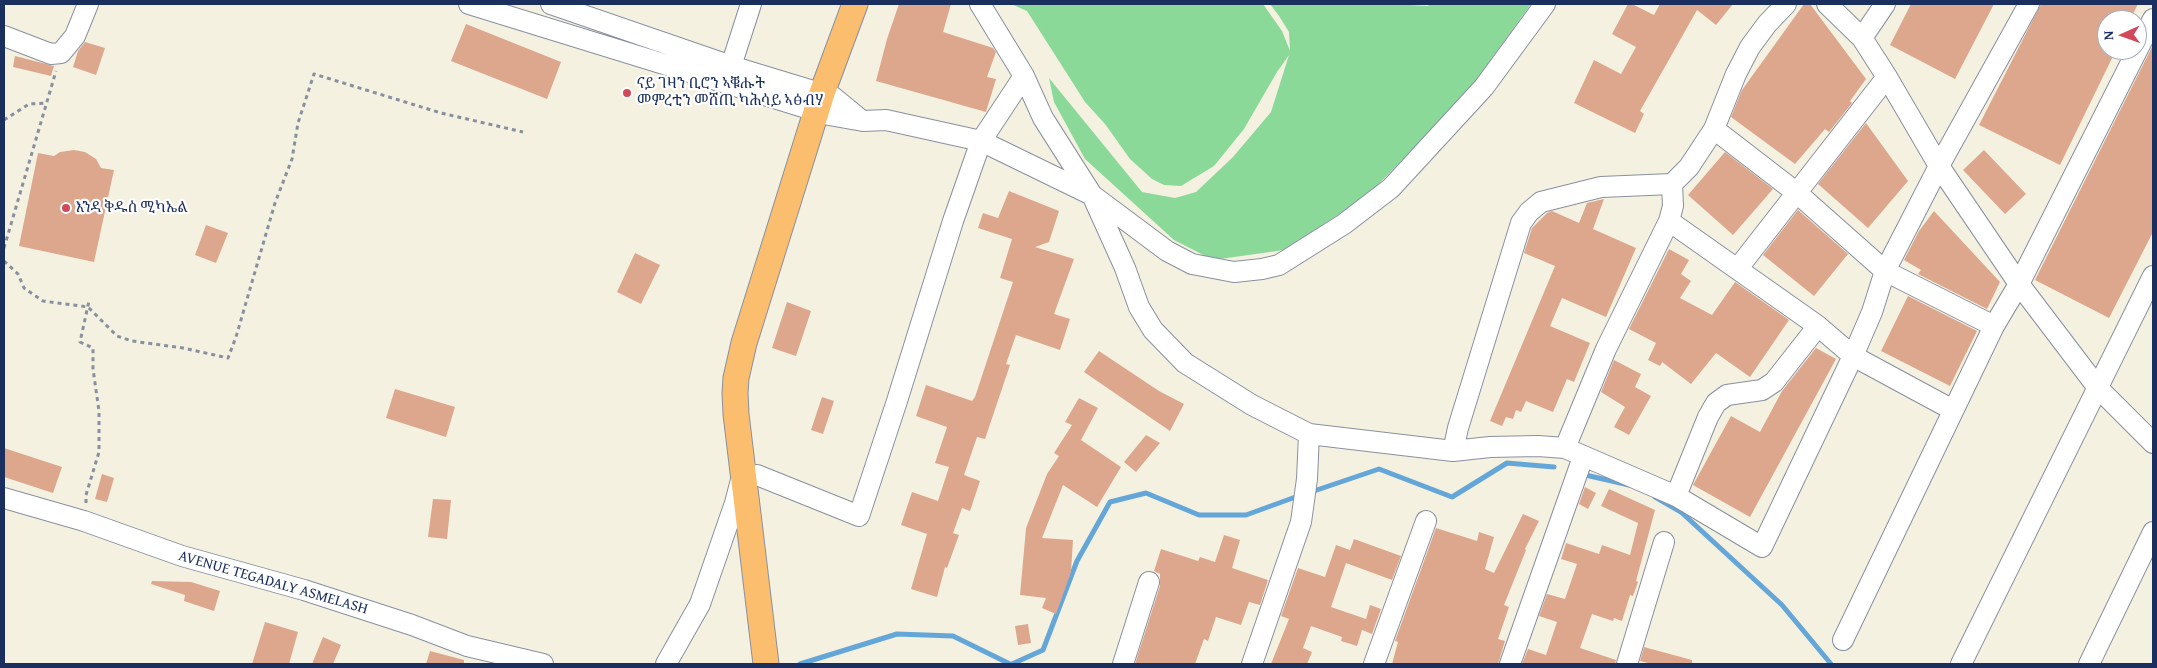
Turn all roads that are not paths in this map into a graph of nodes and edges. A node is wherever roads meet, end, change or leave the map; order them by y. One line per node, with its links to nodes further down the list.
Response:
1 (88, 4): 15 (street)
2 (469, 4): 13 (street)
3 (551, 4): 17 (street)
4 (751, 4): 17 (street)
5 (855, 4): 20 (main road)
6 (868, 4): 20 (main road)
7 (980, 4): 18 (street)
8 (1545, 4): 26 (street)
9 (1786, 4): 21 (street)
10 (1827, 4): 16 (street)
11 (1885, 4): 16 (street)
12 (2028, 4): 23 (street)
13 (516, 11): 20 (street)
14 (2153, 19): 31 (street)
15 (4, 36)
16 (1862, 38): 19 (street)
17 (731, 66): 20 (street)
18 (1024, 76): 22 (street); 26 (street)
19 (1887, 77): 23 (street); 25 (street)
20 (825, 104): 22 (street); 42 (main road)
21 (1714, 129): 24 (street); 25 (street)
22 (982, 141): 26 (street); 42 (street)
23 (1939, 166): 29 (street); 31 (street)
24 (1672, 184): 27 (street); 40 (street)
25 (1797, 193): 28 (street); 29 (street)
26 (1092, 195): 37 (street)
27 (1669, 221): 28 (street); 39 (street)
28 (1738, 268): 32 (street)
29 (1885, 271): 33 (street); 34 (street)
30 (2153, 276): 35 (street)
31 (2019, 284): 33 (street); 35 (street)
32 (1818, 326): 34 (street); 43 (street)
33 (1994, 326): 36 (street)
34 (1853, 356): 36 (street); 43 (street)
35 (2098, 388): 38 (street); 59 (street)
36 (1953, 410): 49 (street)
37 (1309, 434): 40 (street); 55 (street)
38 (2153, 443)
39 (1565, 448): 40 (street); 41 (street)
40 (1454, 451)
41 (1583, 457): 43 (street); 57 (street)
42 (750, 473): 51 (street); 52 (main road); 53 (main road)
43 (1676, 496)
44 (4, 498): 50 (street, AVENUE TEGADALY ASMELASH)
45 (1426, 521): 56 (street)
46 (2153, 532): 60 (street)
47 (1664, 542): 58 (street)
48 (1149, 582): 54 (street)
49 (1843, 640)
50 (544, 664)
51 (666, 664)
52 (766, 664)
53 (780, 664)
54 (1123, 664)
55 (1252, 664)
56 (1374, 664)
57 (1510, 664)
58 (1627, 664)
59 (1961, 664)
60 (2089, 664)

